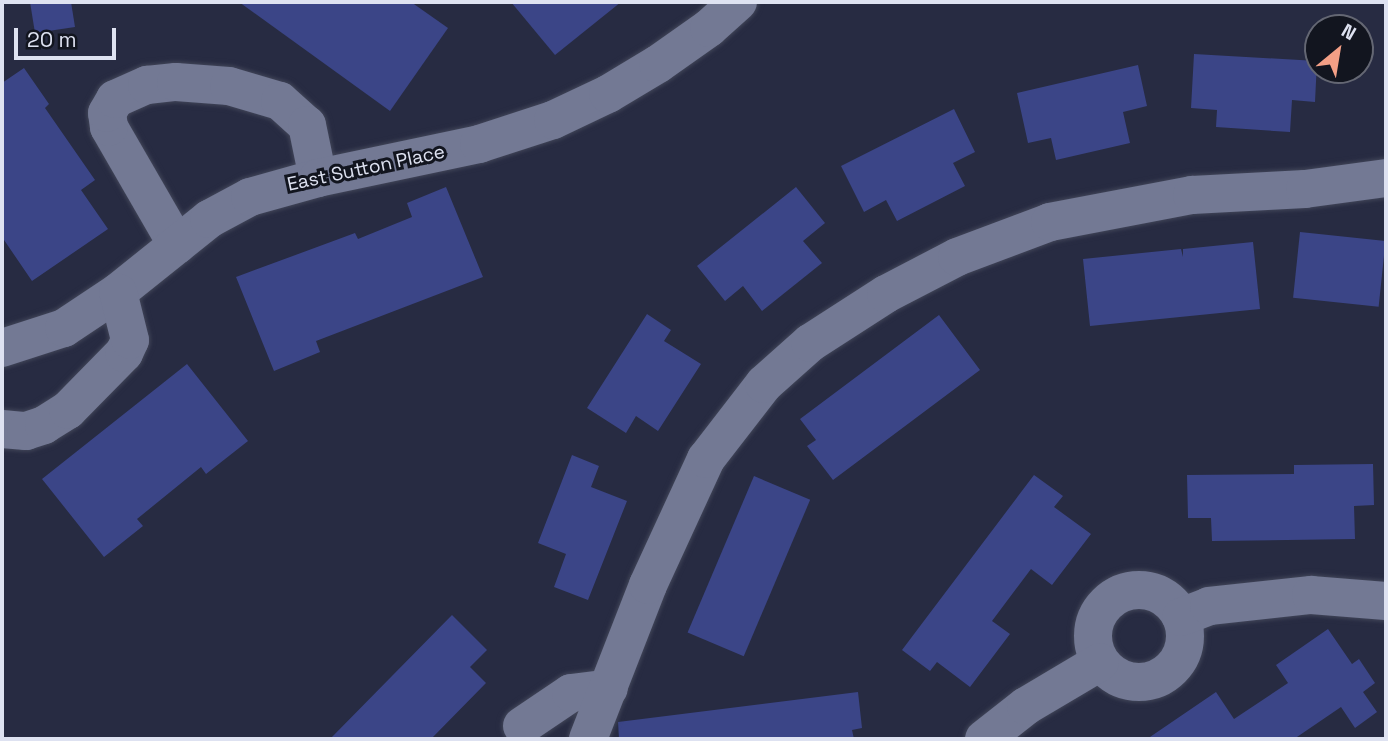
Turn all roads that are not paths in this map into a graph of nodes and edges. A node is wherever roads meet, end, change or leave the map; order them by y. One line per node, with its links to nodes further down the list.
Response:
1 (738, 2): 3 (street, East Sutton Place)
2 (1386, 177): 11 (street)
3 (318, 178): 4 (street, East Sutton Place); 4 (street)
4 (177, 245): 5 (street, East Sutton Place)
5 (118, 292): 6 (street, East Sutton Place); 7 (street)
6 (2, 348)
7 (2, 429)
8 (1386, 601): 9 (street)
9 (1181, 617): 10 (street); 10 (street)
10 (1100, 662): 14 (street)
11 (609, 688): 12 (street); 13 (street)
12 (522, 726)
13 (588, 739)
14 (984, 739)

